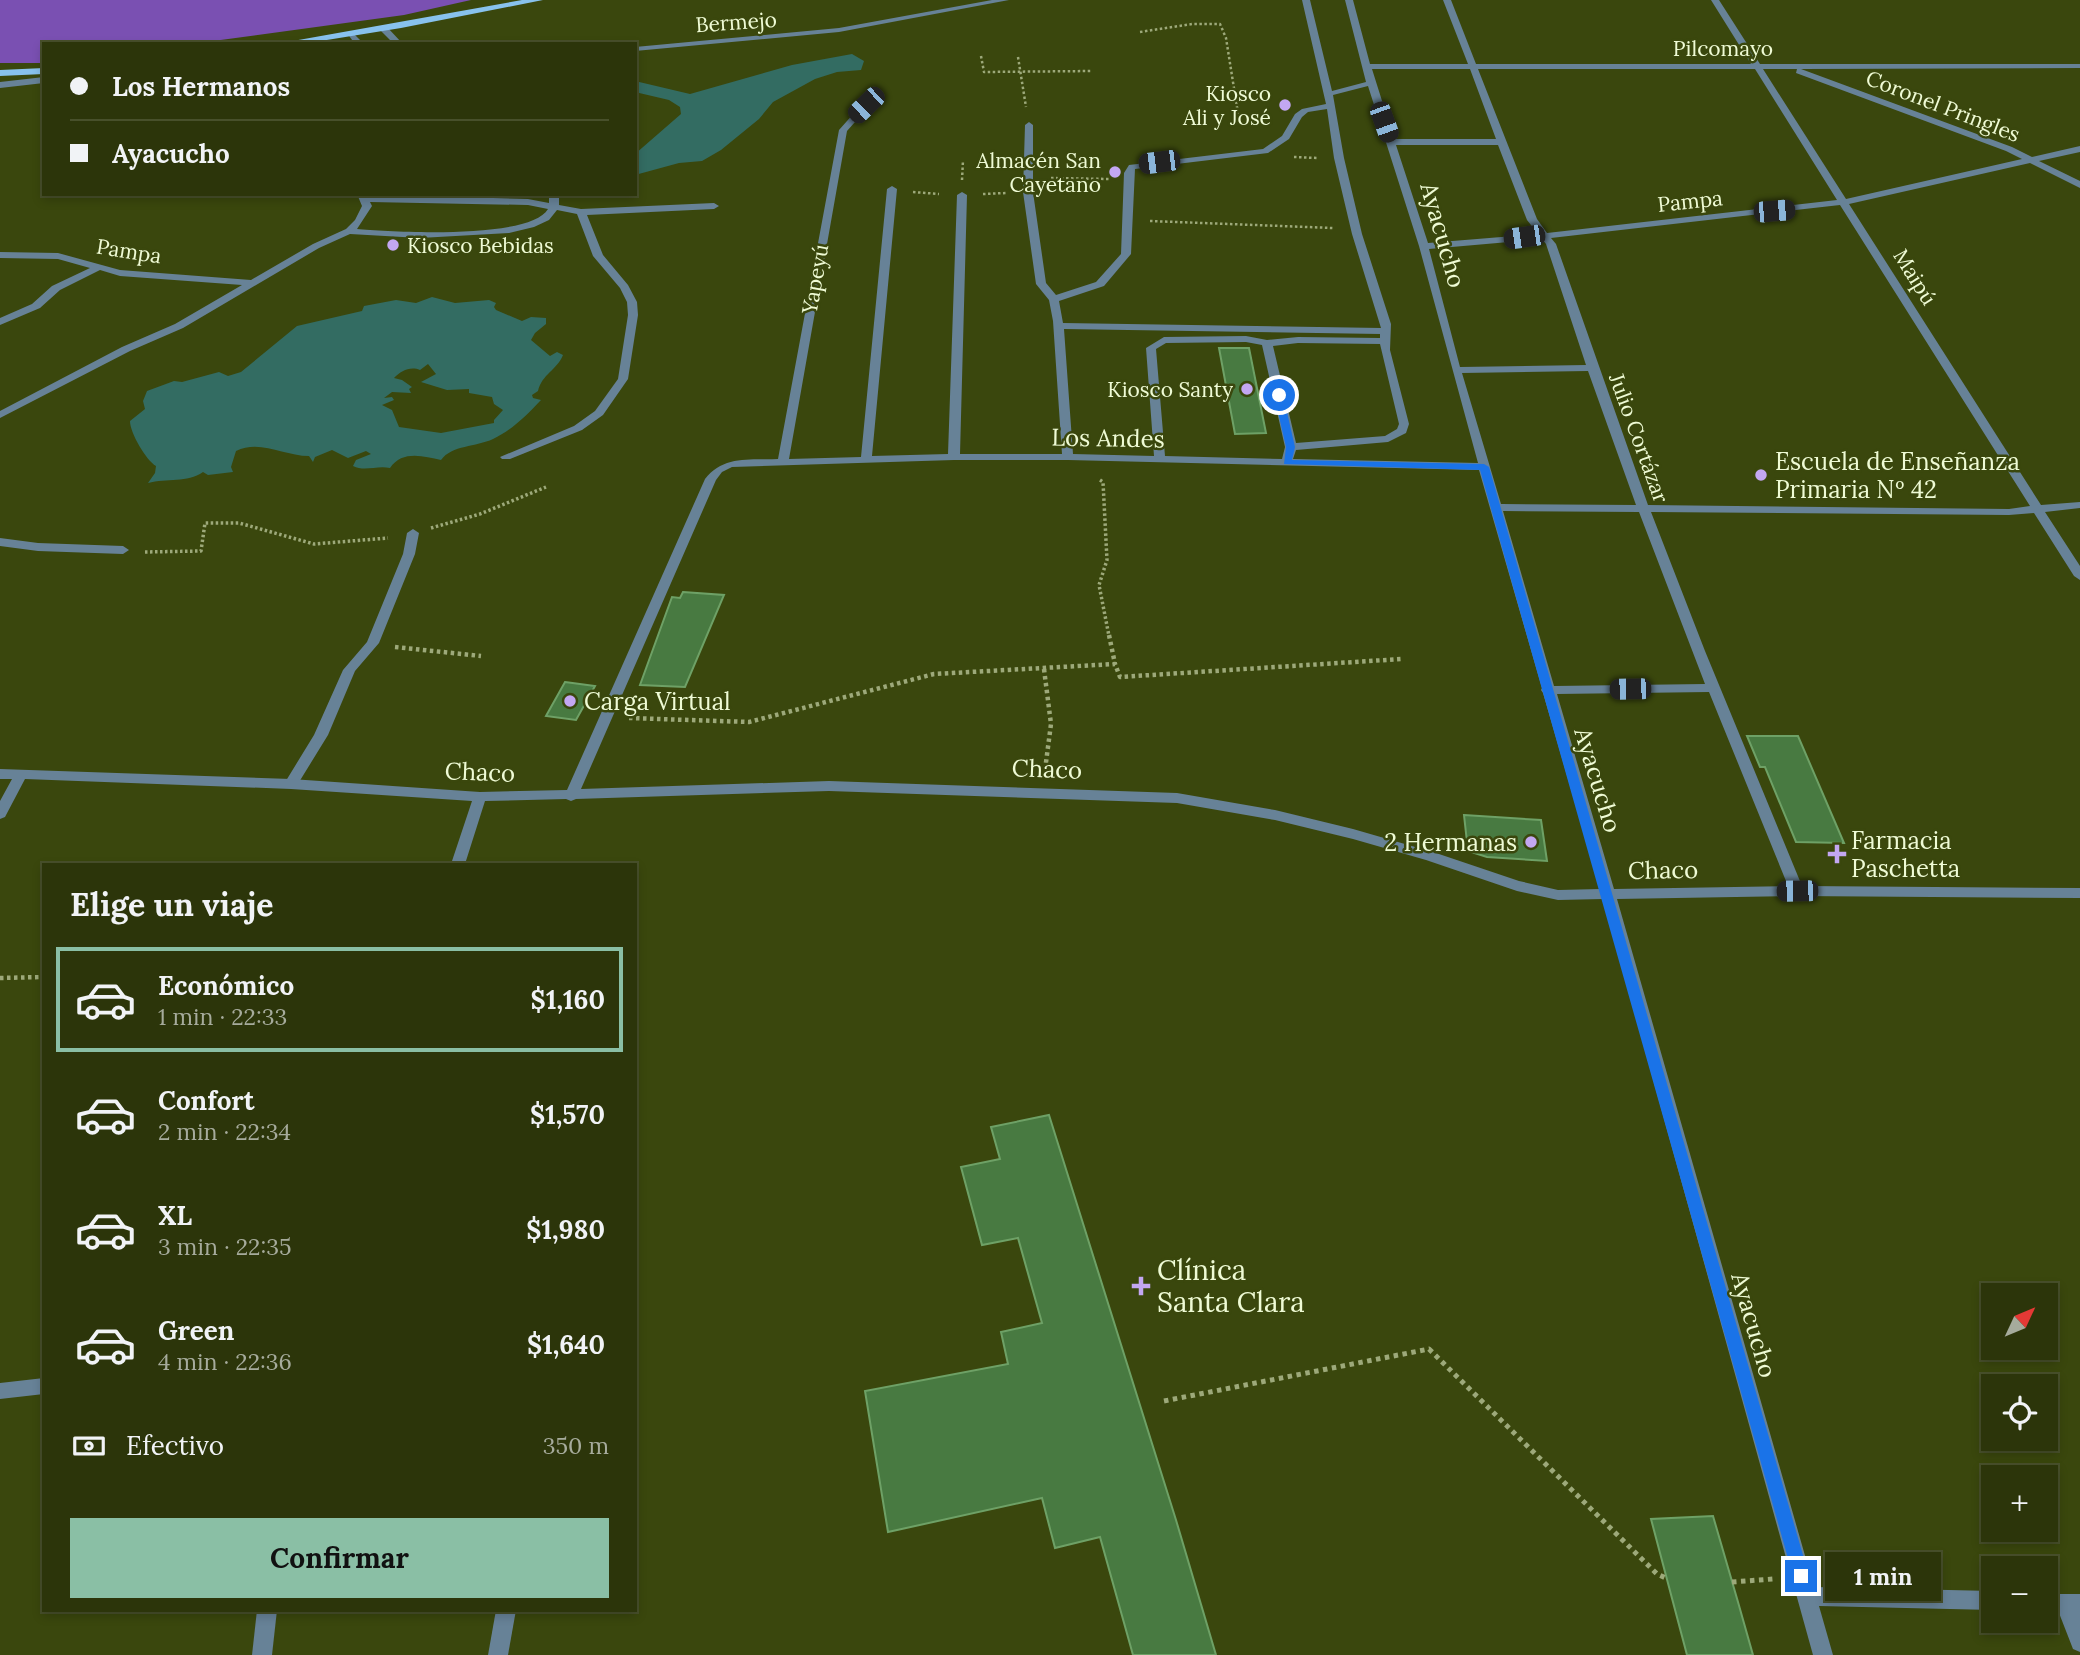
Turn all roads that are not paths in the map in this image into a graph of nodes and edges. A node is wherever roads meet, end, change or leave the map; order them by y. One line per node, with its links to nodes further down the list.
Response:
1 (538, 0): 7 (main road)
2 (1005, 0): 12 (street, Bermejo)
3 (1306, 0): 23 (street)
4 (1349, 0): 13 (street, Ayacucho)
5 (1447, 0): 15 (street, Julio Cortázar)
6 (1715, 0): 16 (street, Maipú)
7 (383, 28): 8 (main road); 11 (street)
8 (351, 33): 9 (main road); 10 (street)
9 (295, 42)
10 (358, 42)
11 (397, 42)
12 (637, 50)
13 (1366, 66): 15 (street, Pilcomayo); 21 (street, Ayacucho)
14 (2080, 66): 17 (street, Pilcomayo)
15 (1473, 67): 16 (street, Pilcomayo); 28 (street, Julio Cortázar)
16 (1759, 67): 17 (street, Pilcomayo); 36 (street, Maipú)
17 (1791, 68): 30 (street, Coronel Pringles)
18 (42, 71): 19 (main road)
19 (0, 73)
20 (42, 80): 22 (street)
21 (1370, 83): 23 (street); 27 (street, Ayacucho)
22 (0, 85)
23 (1329, 94): 25 (street)
24 (866, 105): 59 (street, Yapeyú)
25 (1331, 106): 45 (street); 48 (street)
26 (1029, 125): 45 (street)
27 (1391, 142): 28 (street); 41 (street, Ayacucho)
28 (1501, 142): 40 (street, Julio Cortázar)
29 (2080, 149): 30 (street, Pampa)
30 (2033, 159): 31 (street, Coronel Pringles); 36 (street, Pampa)
31 (2080, 185)
32 (892, 189): 58 (street)
33 (962, 195): 55 (street)
34 (364, 197): 35 (street); 39 (street)
35 (555, 200): 38 (street); 39 (street)
36 (1845, 202): 40 (street, Pampa); 65 (street, Maipú)
37 (714, 206): 38 (street)
38 (581, 212): 54 (street)
39 (349, 231): 44 (street)
40 (1543, 235): 41 (street, Pampa); 50 (street, Julio Cortázar)
41 (1424, 246): 51 (street, Ayacucho)
42 (0, 255): 43 (street, Pampa)
43 (97, 268): 44 (street, Pampa); 46 (street)
44 (252, 283): 52 (street)
45 (1054, 299): 47 (street)
46 (0, 322)
47 (1058, 326): 48 (street); 56 (street)
48 (1385, 336): 49 (street); 53 (street)
49 (1267, 343): 53 (street); 57 (street)
50 (1591, 368): 51 (street); 64 (street, Julio Cortázar)
51 (1456, 370): 61 (street, Ayacucho)
52 (0, 415)
53 (1291, 447): 60 (street)
54 (506, 457)
55 (954, 457): 56 (street, Los Andes); 58 (street, Los Andes)
56 (1068, 457): 57 (street, Los Andes)
57 (1160, 460): 60 (street, Los Andes)
58 (866, 461): 59 (street, Los Andes)
59 (783, 462): 75 (street, Los Andes)
60 (1287, 462): 61 (street, Los Andes)
61 (1484, 467): 63 (street, Ayacucho)
62 (2080, 505): 65 (street)
63 (1497, 507): 64 (street); 71 (street, Ayacucho)
64 (1643, 509): 65 (street); 70 (street, Julio Cortázar)
65 (2038, 511): 69 (street, Maipú)
66 (414, 533): 74 (street)
67 (0, 542): 68 (street)
68 (123, 550)
69 (2080, 576)
70 (1713, 688): 71 (street); 79 (street, Julio Cortázar)
71 (1547, 690): 80 (street, Ayacucho)
72 (0, 774): 73 (street, Chaco)
73 (20, 776): 74 (street, Chaco); 77 (street)
74 (291, 785): 76 (street, Chaco)
75 (571, 796): 76 (street, Chaco); 80 (street, Chaco)
76 (480, 797): 78 (street)
77 (0, 814)
78 (458, 863)
79 (1797, 891): 80 (street, Chaco); 81 (street, Chaco)
80 (1608, 893): 84 (street, Ayacucho)
81 (2080, 893)
82 (42, 1386): 83 (street)
83 (0, 1391)
84 (1803, 1586): 85 (street); 92 (street, Ayacucho)
85 (1981, 1600)
86 (2064, 1604): 89 (street)
87 (267, 1612): 90 (street)
88 (506, 1612): 91 (street)
89 (2080, 1642)
90 (262, 1655)
91 (498, 1655)
92 (1823, 1655)

